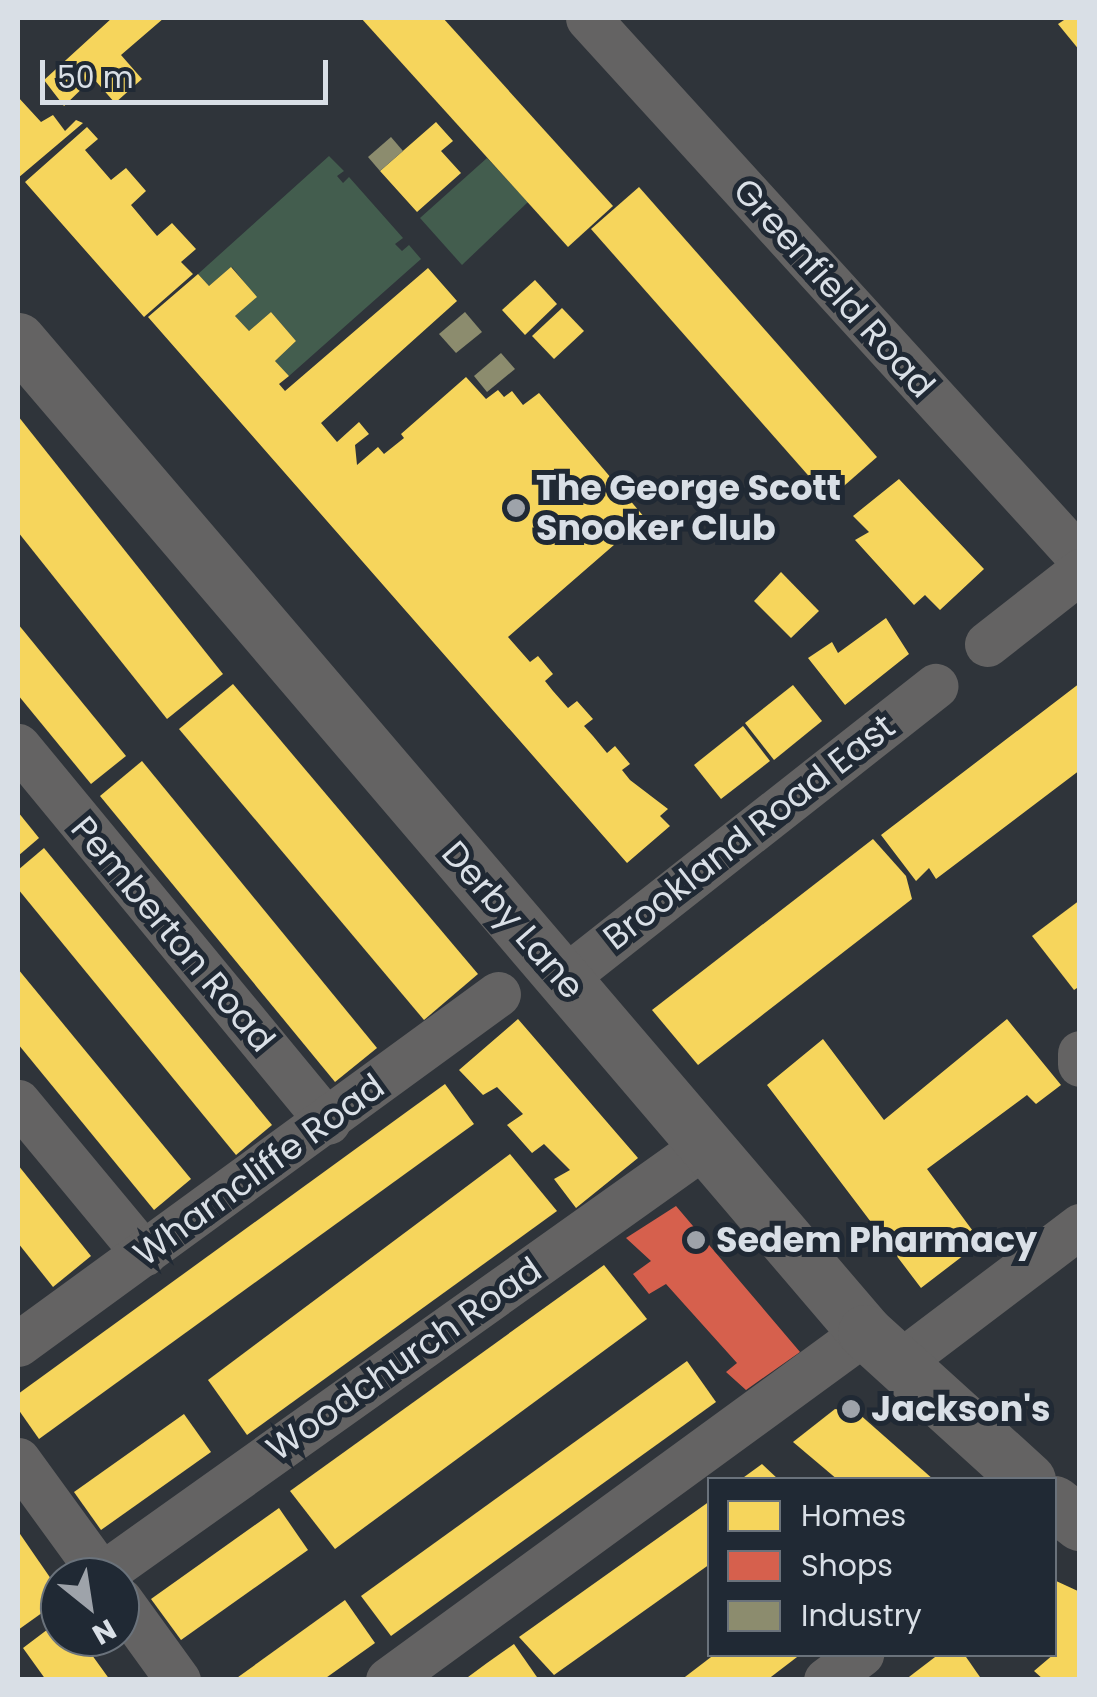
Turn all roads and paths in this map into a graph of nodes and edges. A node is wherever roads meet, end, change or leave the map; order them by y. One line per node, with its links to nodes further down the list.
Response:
1 (588, 18): 3 (street, Greenfield Road)
2 (18, 340): 8 (street, Derby Lane)
3 (1080, 558)
4 (1080, 571): 5 (street)
5 (987, 644)
6 (935, 686): 8 (street, Brookland Road East)
7 (18, 746): 13 (street, Pemberton Road)
8 (563, 978): 14 (street, Derby Lane)
9 (498, 994): 13 (street, Wharncliffe Road)
10 (1080, 1053): 11 (street)
11 (1080, 1064)
12 (18, 1102): 16 (street)
13 (328, 1122): 16 (street, Wharncliffe Road)
14 (708, 1144): 18 (street, Derby Lane); 22 (street, Woodchurch Road)
15 (1080, 1226): 18 (street)
16 (144, 1254): 17 (street, Wharncliffe Road)
17 (18, 1344)
18 (880, 1349): 20 (street, Derby Lane); 26 (street)
19 (18, 1460): 21 (street)
20 (1025, 1477)
21 (88, 1557)
22 (140, 1561)
23 (140, 1628): 25 (street)
24 (856, 1657): 27 (street)
25 (178, 1680)
26 (388, 1680)
27 (826, 1680)

